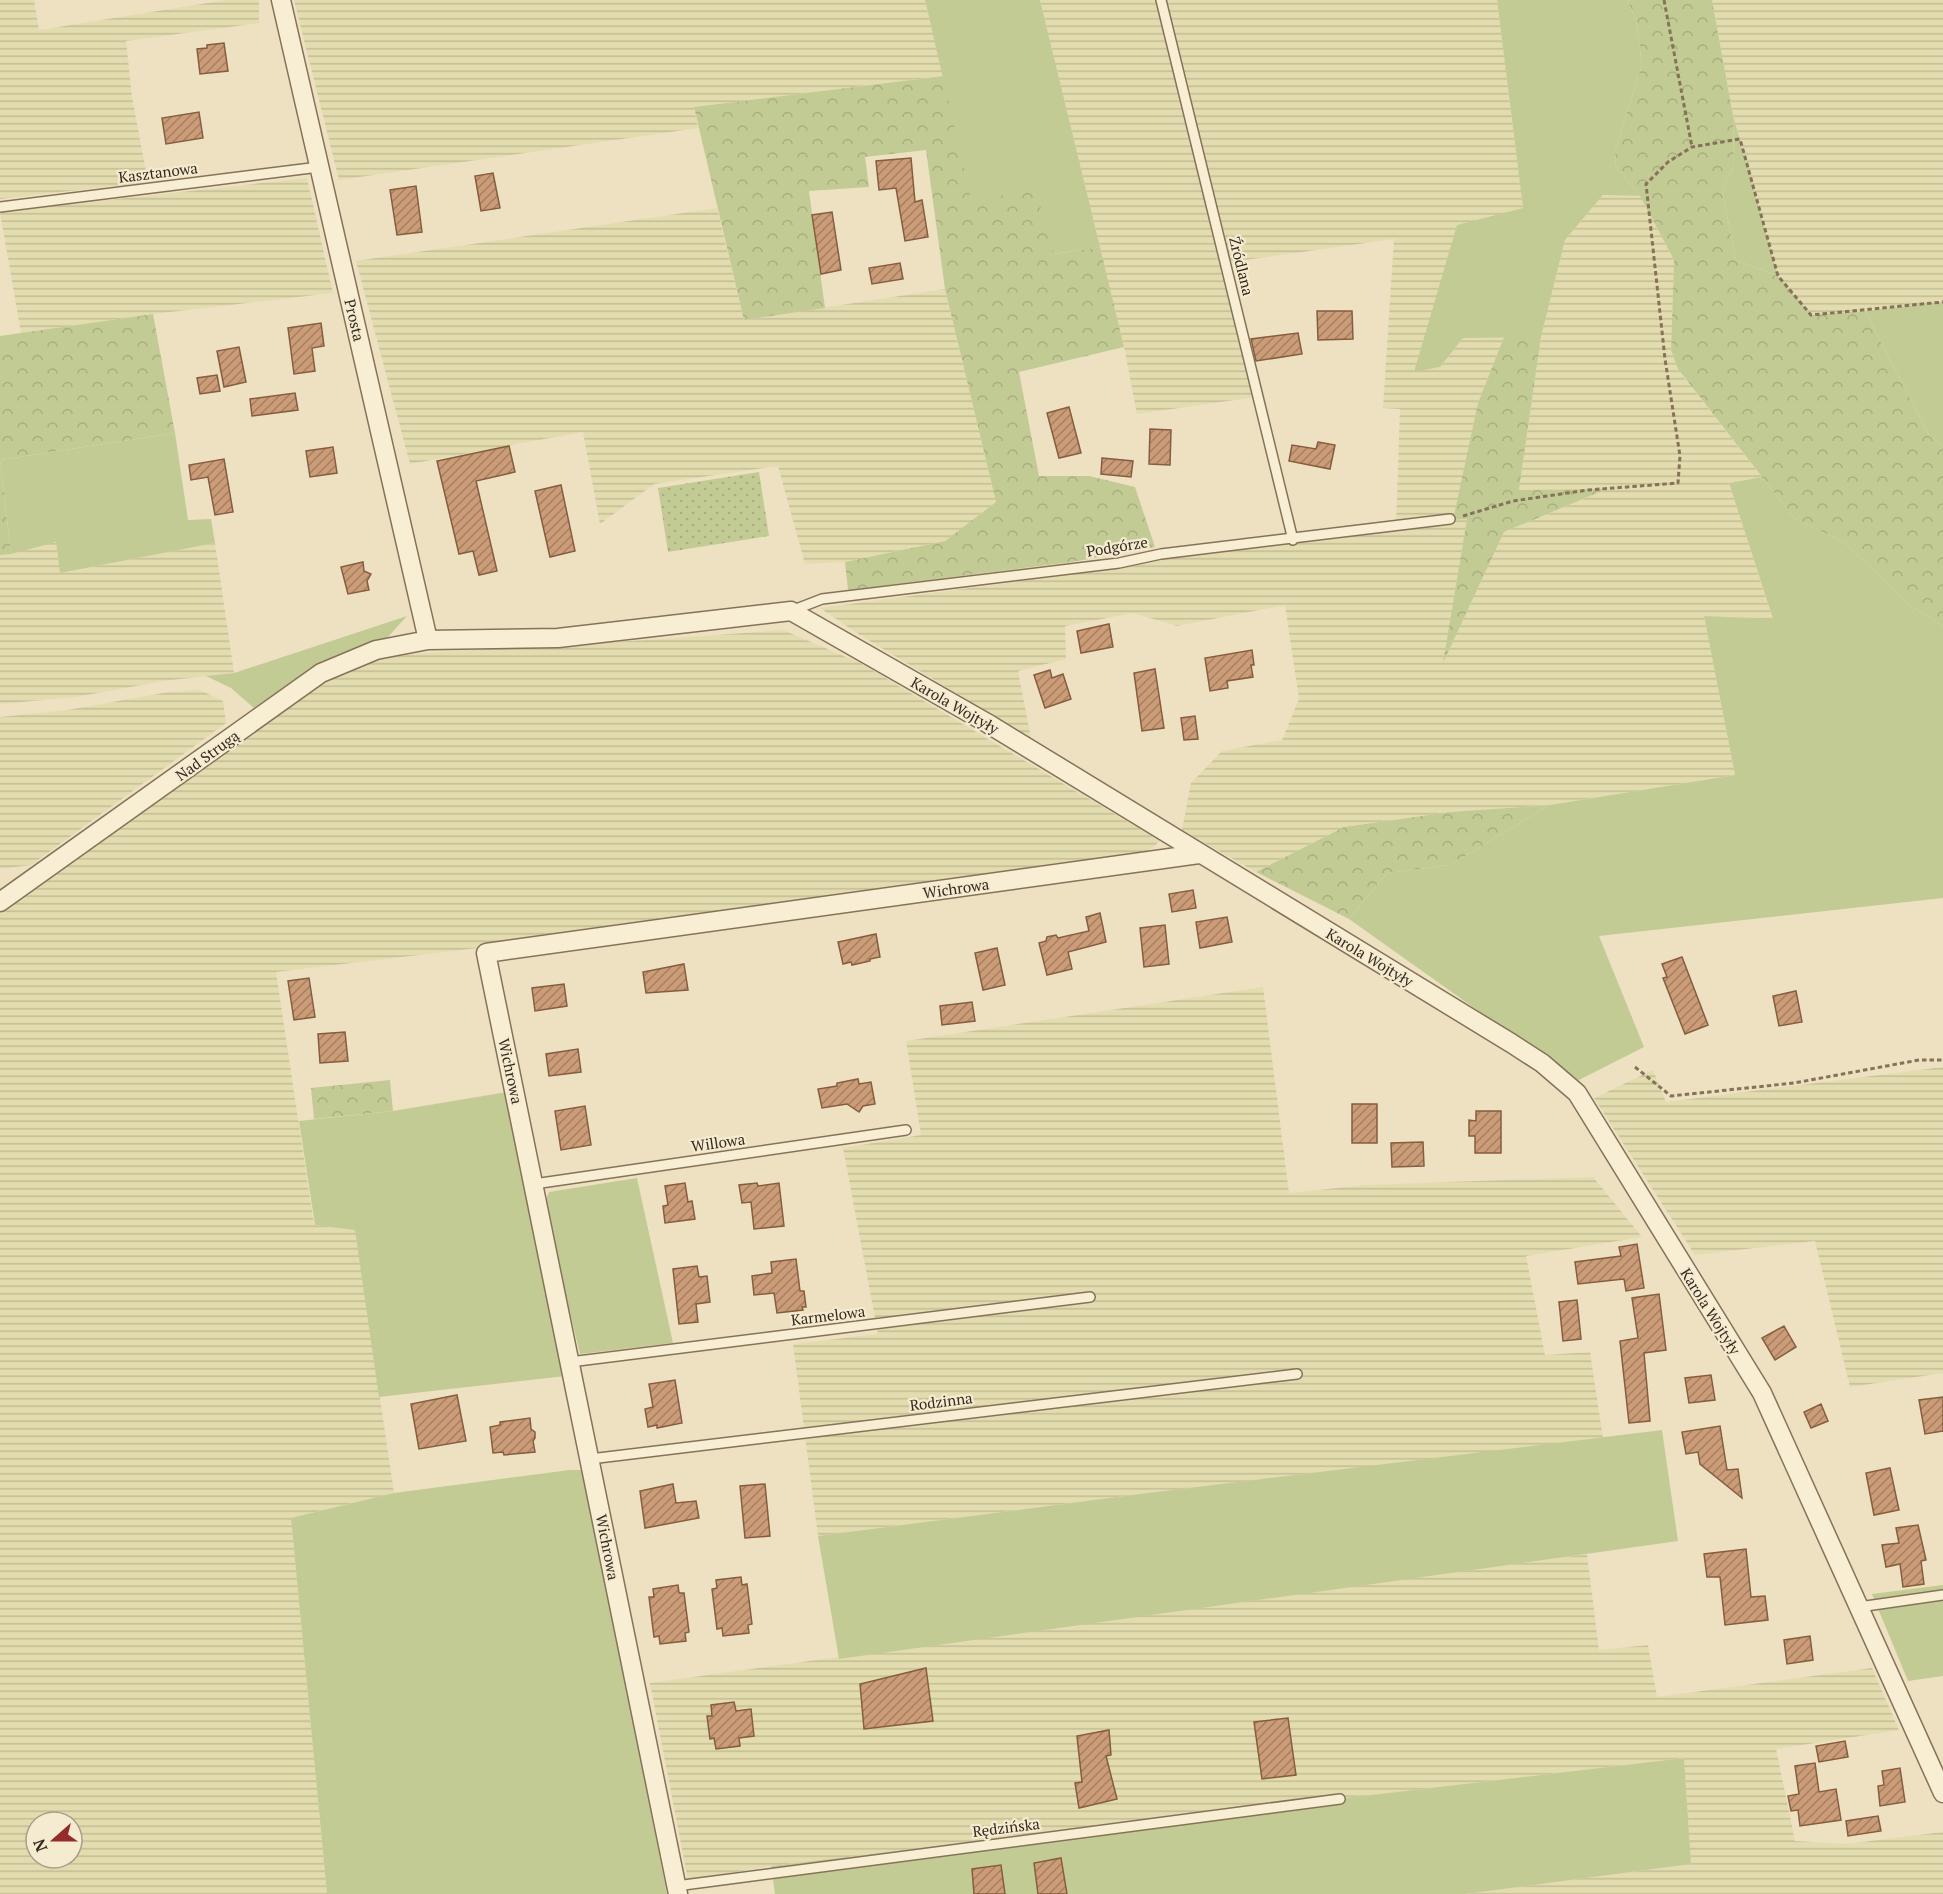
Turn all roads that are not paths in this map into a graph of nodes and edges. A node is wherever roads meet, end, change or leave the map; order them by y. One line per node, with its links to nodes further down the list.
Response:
1 (281, 0): 3 (street, Prosta)
2 (1161, 0): 6 (lane, Źródlana)
3 (319, 167): 4 (lane, Kasztanowa); 8 (street, Prosta)
4 (0, 207)
5 (1450, 519): 6 (lane, Podgórze)
6 (1293, 540): 7 (lane, Podgórze)
7 (791, 611): 8 (street); 9 (street, Karola Wojtyły)
8 (428, 640): 10 (street, Nad Strugą)
9 (1199, 854): 12 (street, Wichrowa); 18 (street, Karola Wojtyły)
10 (0, 902)
11 (906, 1130): 12 (lane, Willowa)
12 (534, 1184): 14 (street, Wichrowa)
13 (1090, 1297): 14 (lane, Karmelowa)
14 (570, 1362): 16 (street, Wichrowa)
15 (1297, 1374): 16 (lane, Rodzinna)
16 (590, 1459): 21 (street, Wichrowa)
17 (1943, 1596): 18 (lane)
18 (1859, 1607): 19 (street, Karola Wojtyły)
19 (1943, 1793)
20 (1340, 1799): 21 (lane, Rędzińska)
21 (677, 1890)

